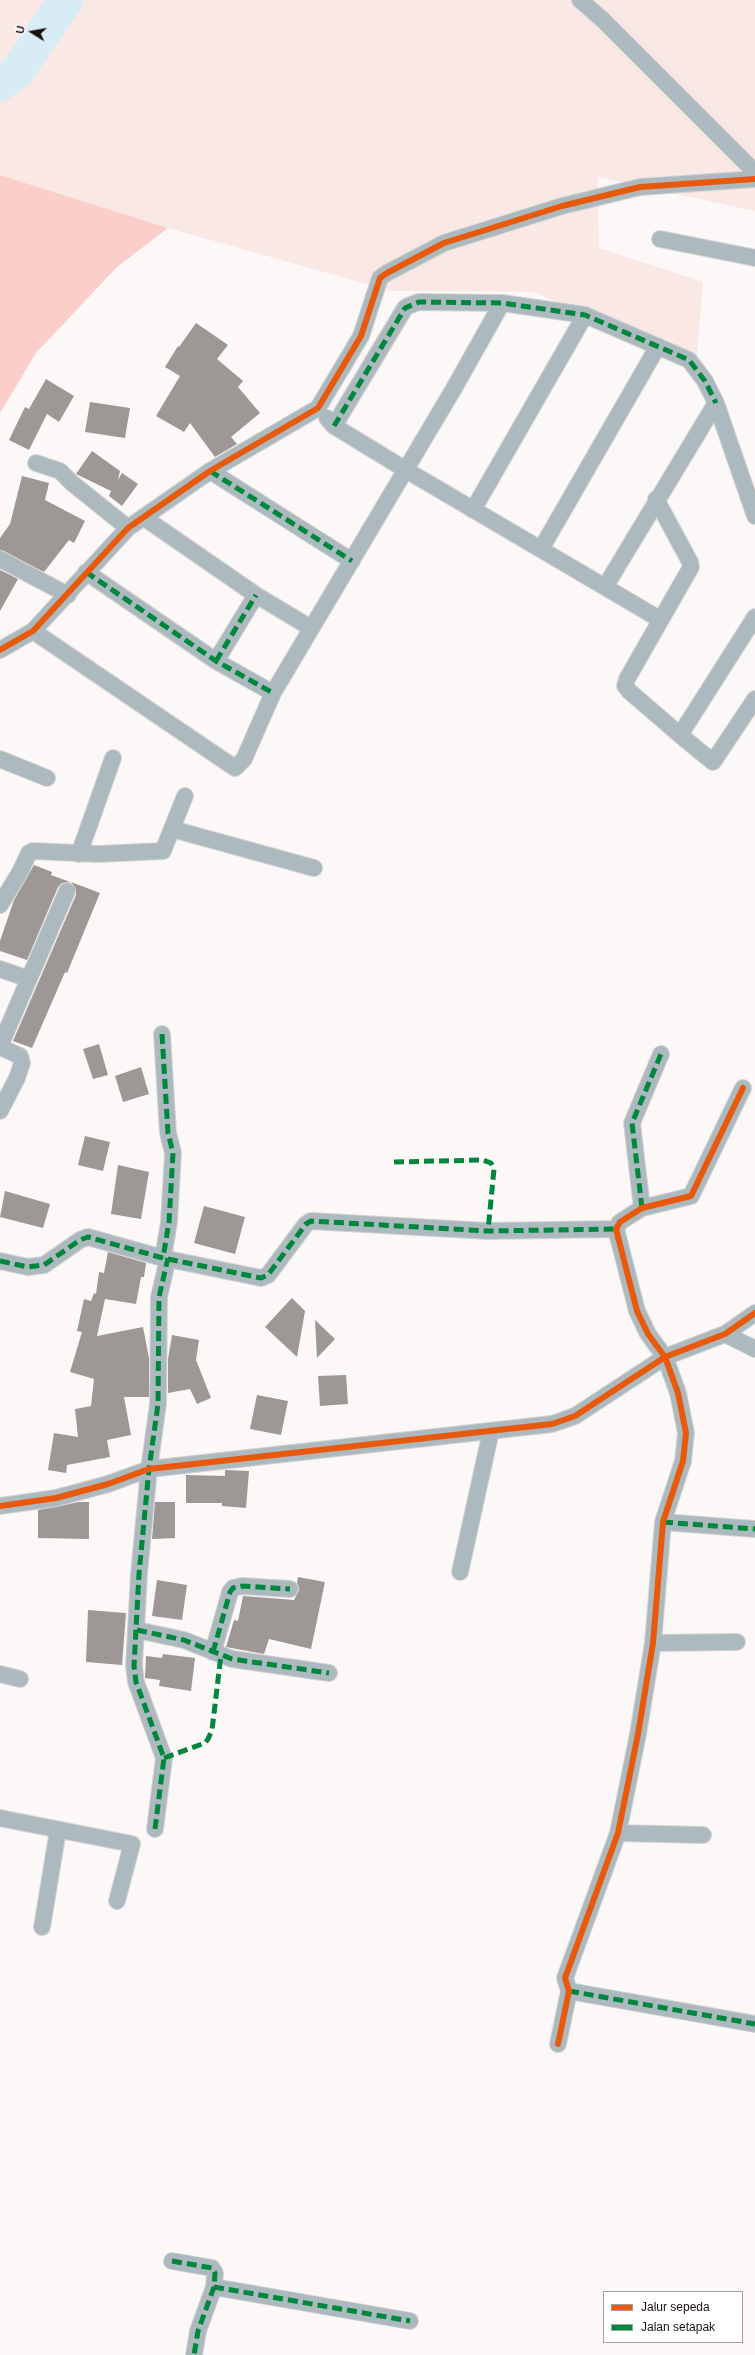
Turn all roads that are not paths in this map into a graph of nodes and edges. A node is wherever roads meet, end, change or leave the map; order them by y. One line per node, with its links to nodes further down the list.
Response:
1 (580, 0): 2 (street)
2 (755, 172)
3 (755, 179): 10 (street)
4 (660, 239): 5 (street)
5 (755, 258)
6 (502, 303): 7 (street); 11 (street); 13 (street)
7 (585, 315): 8 (street); 16 (street)
8 (658, 346): 9 (street); 20 (street)
9 (716, 403): 15 (street); 17 (street)
10 (318, 408): 11 (street); 14 (street)
11 (334, 426): 13 (street)
12 (36, 463): 19 (street)
13 (406, 470): 16 (street); 22 (street)
14 (210, 471): 18 (street); 22 (street)
15 (656, 499): 24 (street); 28 (street)
16 (474, 510): 20 (street)
17 (755, 516)
18 (143, 517): 19 (street); 26 (street)
19 (128, 528): 23 (street)
20 (540, 548): 24 (street)
21 (0, 560): 25 (street)
22 (352, 561): 29 (street)
23 (86, 572): 25 (street); 32 (street)
24 (605, 587): 28 (street)
25 (68, 595): 30 (street)
26 (256, 595): 29 (street); 32 (street)
27 (755, 617): 35 (street)
28 (661, 620): 35 (street)
29 (311, 628): 33 (street)
30 (33, 631): 31 (street); 33 (street)
31 (0, 650)
32 (216, 661): 33 (street)
33 (273, 693)
34 (755, 699): 35 (street)
35 (680, 735)
36 (113, 758): 41 (street)
37 (0, 759): 38 (street)
38 (47, 778)
39 (185, 796): 40 (street)
40 (172, 829): 41 (street); 42 (street)
41 (79, 854): 44 (street)
42 (314, 868)
43 (67, 891): 46 (street)
44 (0, 905)
45 (0, 969): 46 (street)
46 (29, 979): 48 (street)
47 (162, 1034): 54 (street)
48 (0, 1047): 51 (street)
49 (661, 1054): 52 (street)
50 (743, 1088): 52 (street)
51 (0, 1111)
52 (642, 1208): 53 (street)
53 (616, 1229): 54 (street); 59 (street)
54 (166, 1258): 55 (street); 61 (street)
55 (0, 1260)
56 (755, 1312): 57 (street)
57 (724, 1334): 58 (street); 59 (street)
58 (755, 1349)
59 (665, 1357): 60 (street); 63 (street)
60 (491, 1431): 61 (street); 65 (street)
61 (149, 1469): 62 (street); 67 (street)
62 (0, 1506)
63 (663, 1522): 64 (street); 69 (street)
64 (755, 1529)
65 (460, 1572)
66 (290, 1589): 70 (street)
67 (137, 1630): 70 (street); 75 (street)
68 (737, 1642): 69 (street)
69 (653, 1644): 77 (street)
70 (213, 1652): 71 (street)
71 (329, 1673)
72 (0, 1674): 73 (street)
73 (20, 1678)
74 (0, 1818): 76 (street)
75 (156, 1829)
76 (58, 1830): 79 (street); 80 (street)
77 (618, 1833): 78 (street); 81 (street)
78 (703, 1835)
79 (117, 1901)
80 (42, 1927)
81 (569, 1991): 82 (street); 83 (street)
82 (755, 2024)
83 (558, 2044)
84 (172, 2261): 85 (street)
85 (214, 2287): 86 (street); 87 (street)
86 (410, 2321)
87 (194, 2355)

